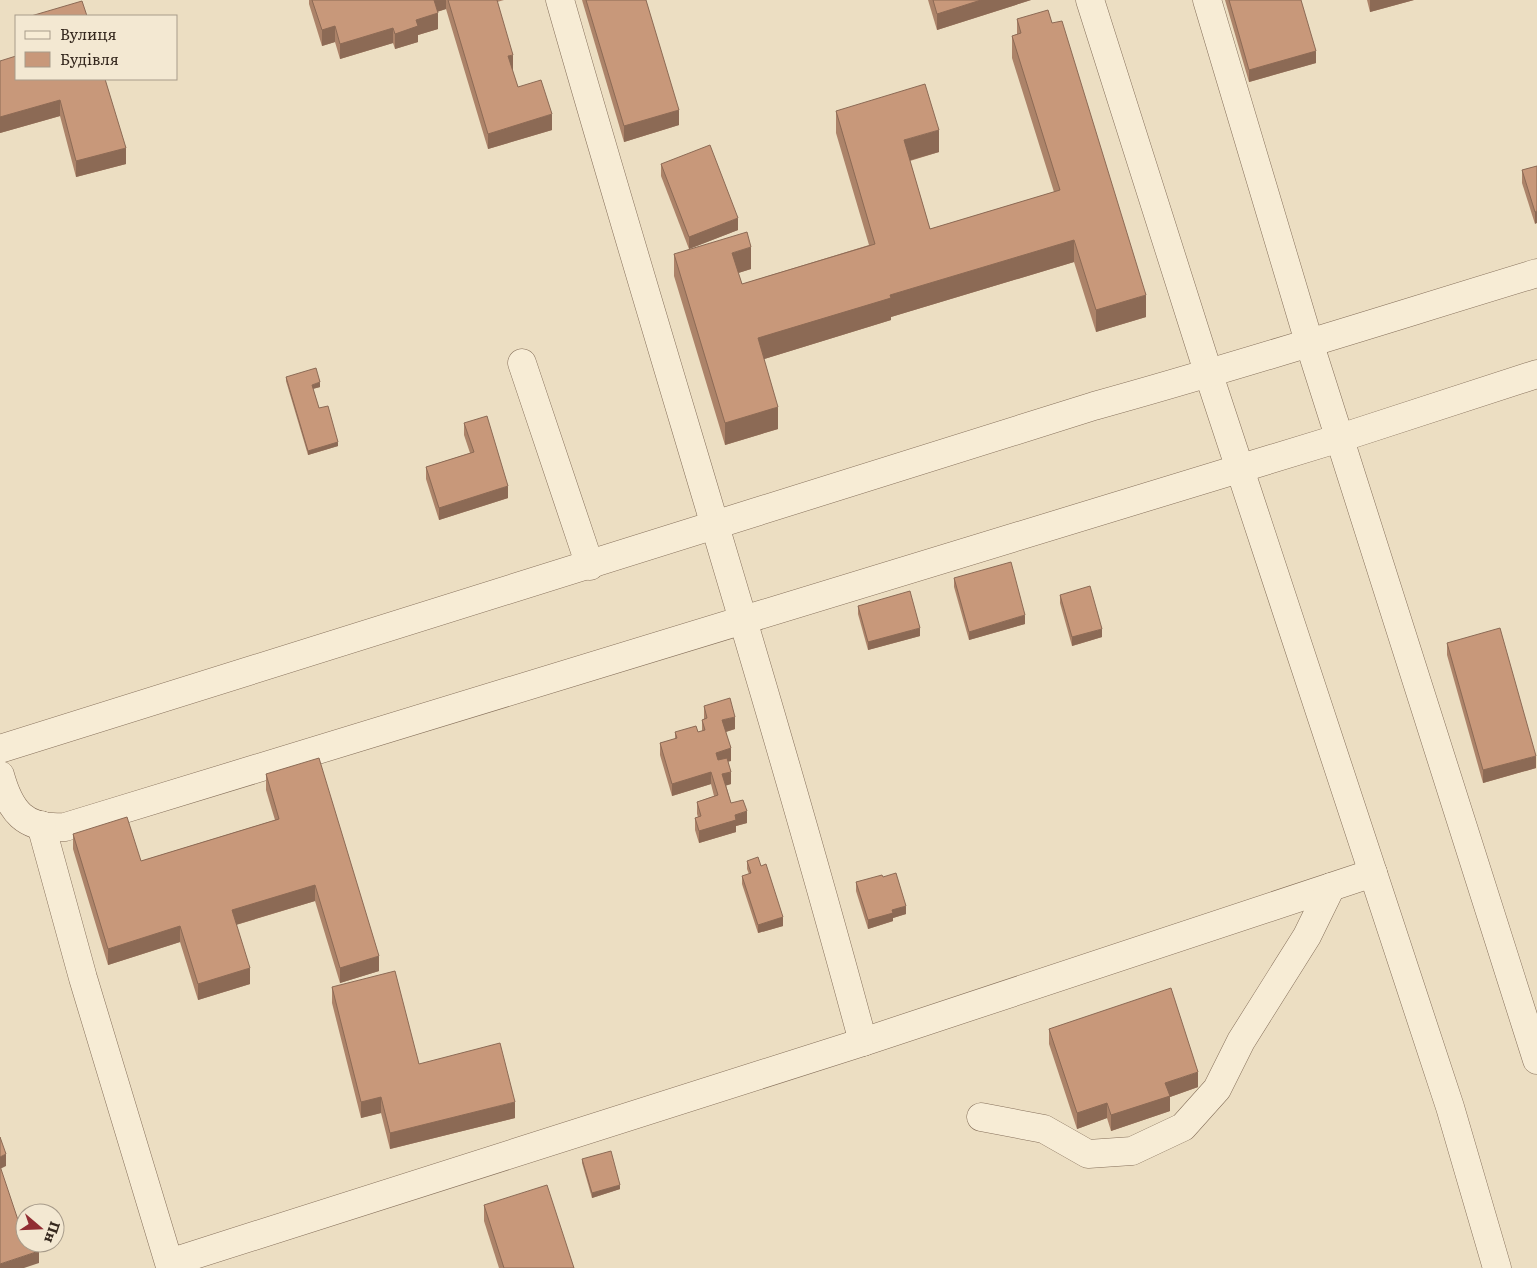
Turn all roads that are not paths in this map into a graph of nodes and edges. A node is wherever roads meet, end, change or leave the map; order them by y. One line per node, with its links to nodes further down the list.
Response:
1 (560, 0): 11 (lane)
2 (1090, 0): 8 (lane)
3 (1207, 0): 5 (lane)
4 (1537, 274): 5 (lane)
5 (1309, 342): 8 (lane); 9 (lane)
6 (522, 363): 12 (lane)
7 (1537, 374): 9 (lane)
8 (1209, 375): 10 (lane); 11 (lane)
9 (1340, 438): 10 (lane); 20 (lane)
10 (1240, 469): 13 (lane); 17 (lane)
11 (714, 527): 12 (lane); 13 (lane)
12 (590, 566): 14 (lane)
13 (744, 620): 16 (lane); 19 (lane)
14 (0, 749)
15 (0, 775): 16 (lane)
16 (41, 825): 19 (lane)
17 (1373, 873): 18 (lane); 22 (lane)
18 (1331, 887): 19 (lane); 21 (lane)
19 (863, 1042)
20 (1537, 1060)
21 (981, 1117)
22 (1497, 1268)

